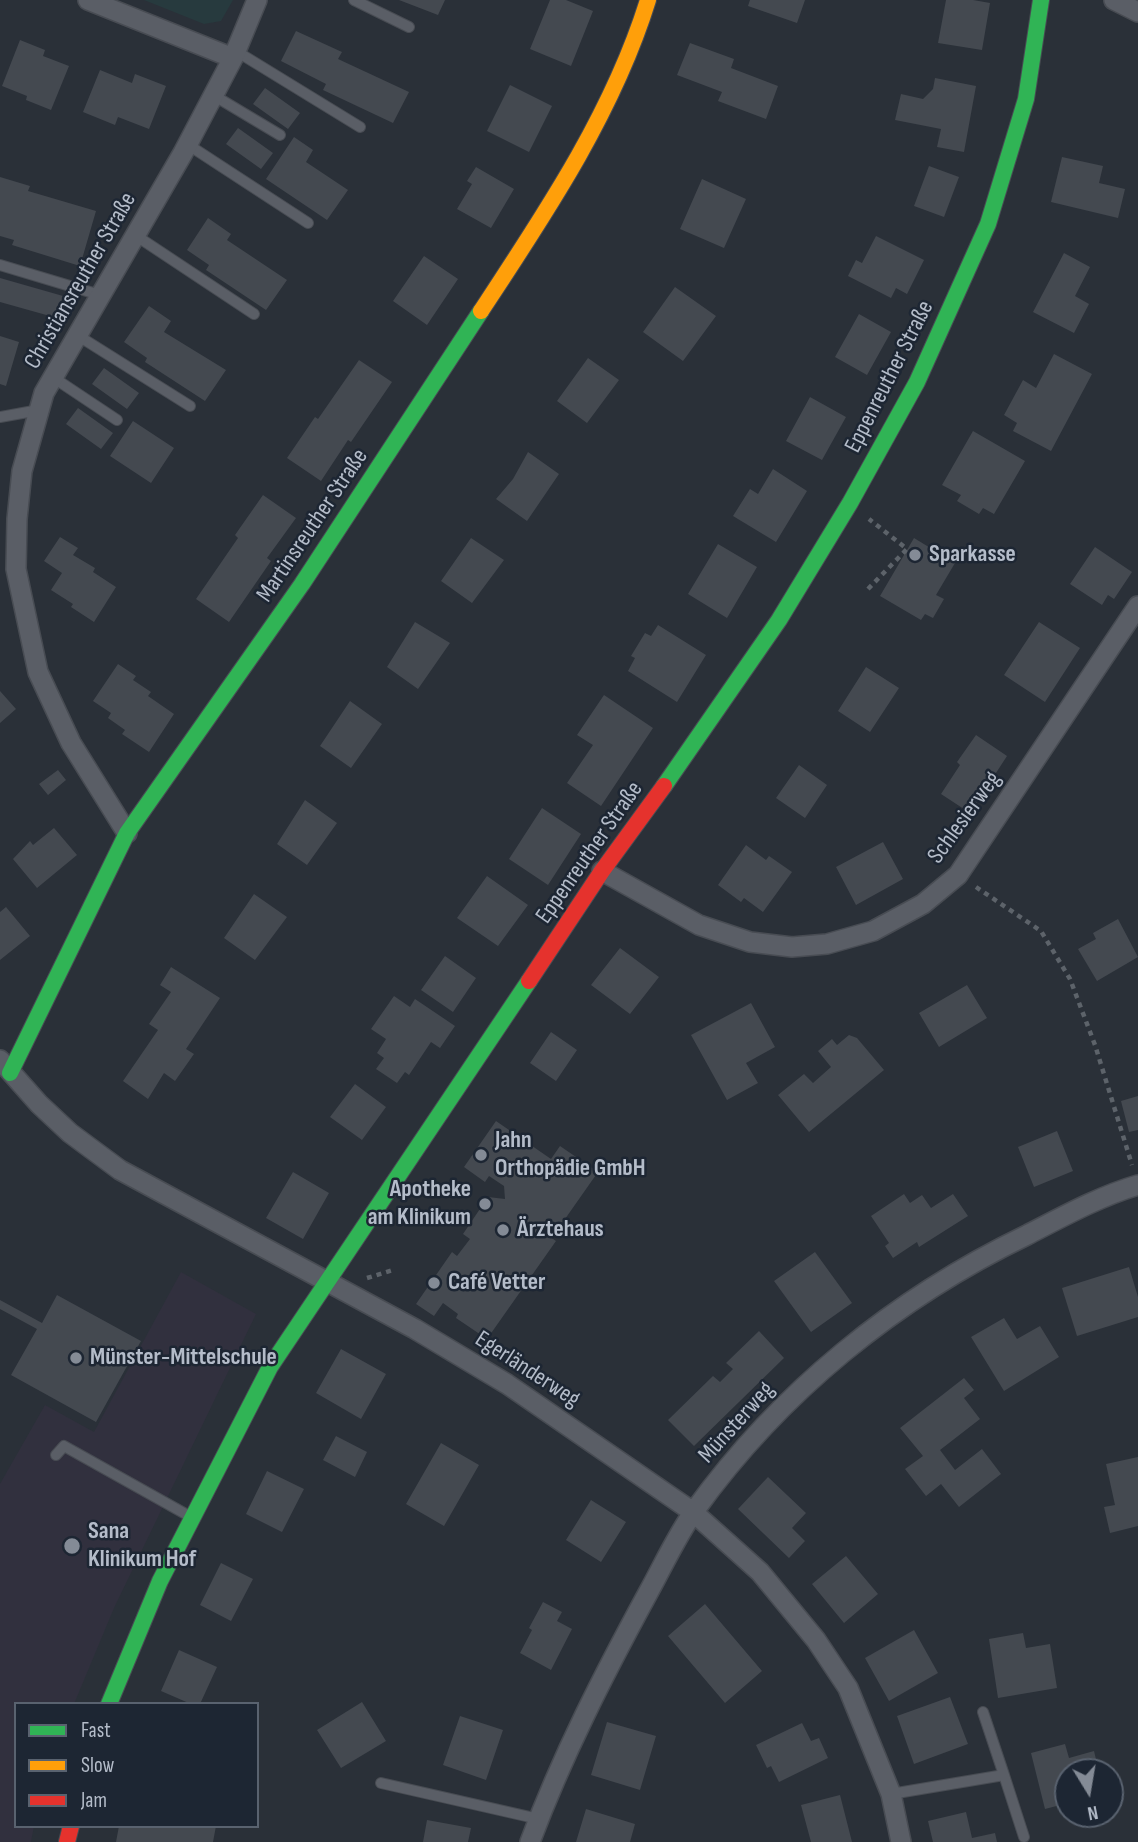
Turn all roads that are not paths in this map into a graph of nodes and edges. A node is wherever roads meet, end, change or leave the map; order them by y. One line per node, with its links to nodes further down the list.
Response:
1 (88, 0): 9 (street)
2 (257, 0): 9 (street, Christiansreuther Straße)
3 (354, 0): 8 (lane)
4 (648, 0): 26 (main road, Martinsreuther Straße)
5 (1041, 0): 27 (main road, Eppenreuther Straße)
6 (1115, 0): 7 (street)
7 (1138, 12)
8 (409, 27)
9 (234, 55): 10 (street, Christiansreuther Straße); 11 (lane)
10 (213, 95): 12 (lane); 13 (street, Christiansreuther Straße)
11 (360, 127)
12 (280, 135)
13 (187, 144): 14 (lane); 15 (street, Christiansreuther Straße)
14 (308, 223)
15 (135, 235): 17 (street, Christiansreuther Straße); 18 (lane)
16 (0, 265): 17 (lane)
17 (100, 295): 19 (street, Christiansreuther Straße)
18 (254, 314)
19 (77, 335): 20 (street, Christiansreuther Straße); 21 (lane)
20 (54, 378): 22 (street, Christiansreuther Straße); 24 (lane)
21 (190, 406)
22 (39, 410): 23 (lane); 26 (street, Christiansreuther Straße)
23 (0, 417)
24 (117, 420)
25 (1138, 606): 27 (street, Schlesierweg)
26 (127, 833): 28 (main road, Martinsreuther Straße)
27 (602, 872): 30 (main road, Eppenreuther Straße)
28 (5, 1067): 30 (street, Egerländerweg)
29 (1137, 1189): 32 (street, Münsterweg)
30 (326, 1283): 32 (street, Egerländerweg); 33 (main road, Eppenreuther Straße)
31 (57, 1455): 33 (lane)
32 (693, 1512): 38 (street, Egerländerweg); 39 (street, Münsterweg)
33 (193, 1518): 34 (main road, Eppenreuther Straße)
34 (110, 1702)
35 (983, 1712): 36 (lane)
36 (1004, 1775): 38 (lane); 40 (lane)
37 (381, 1783): 39 (lane)
38 (891, 1794): 42 (street, Egerländerweg)
39 (538, 1819): 41 (street, Münsterweg)
40 (1024, 1838)
41 (530, 1842)
42 (901, 1842)

